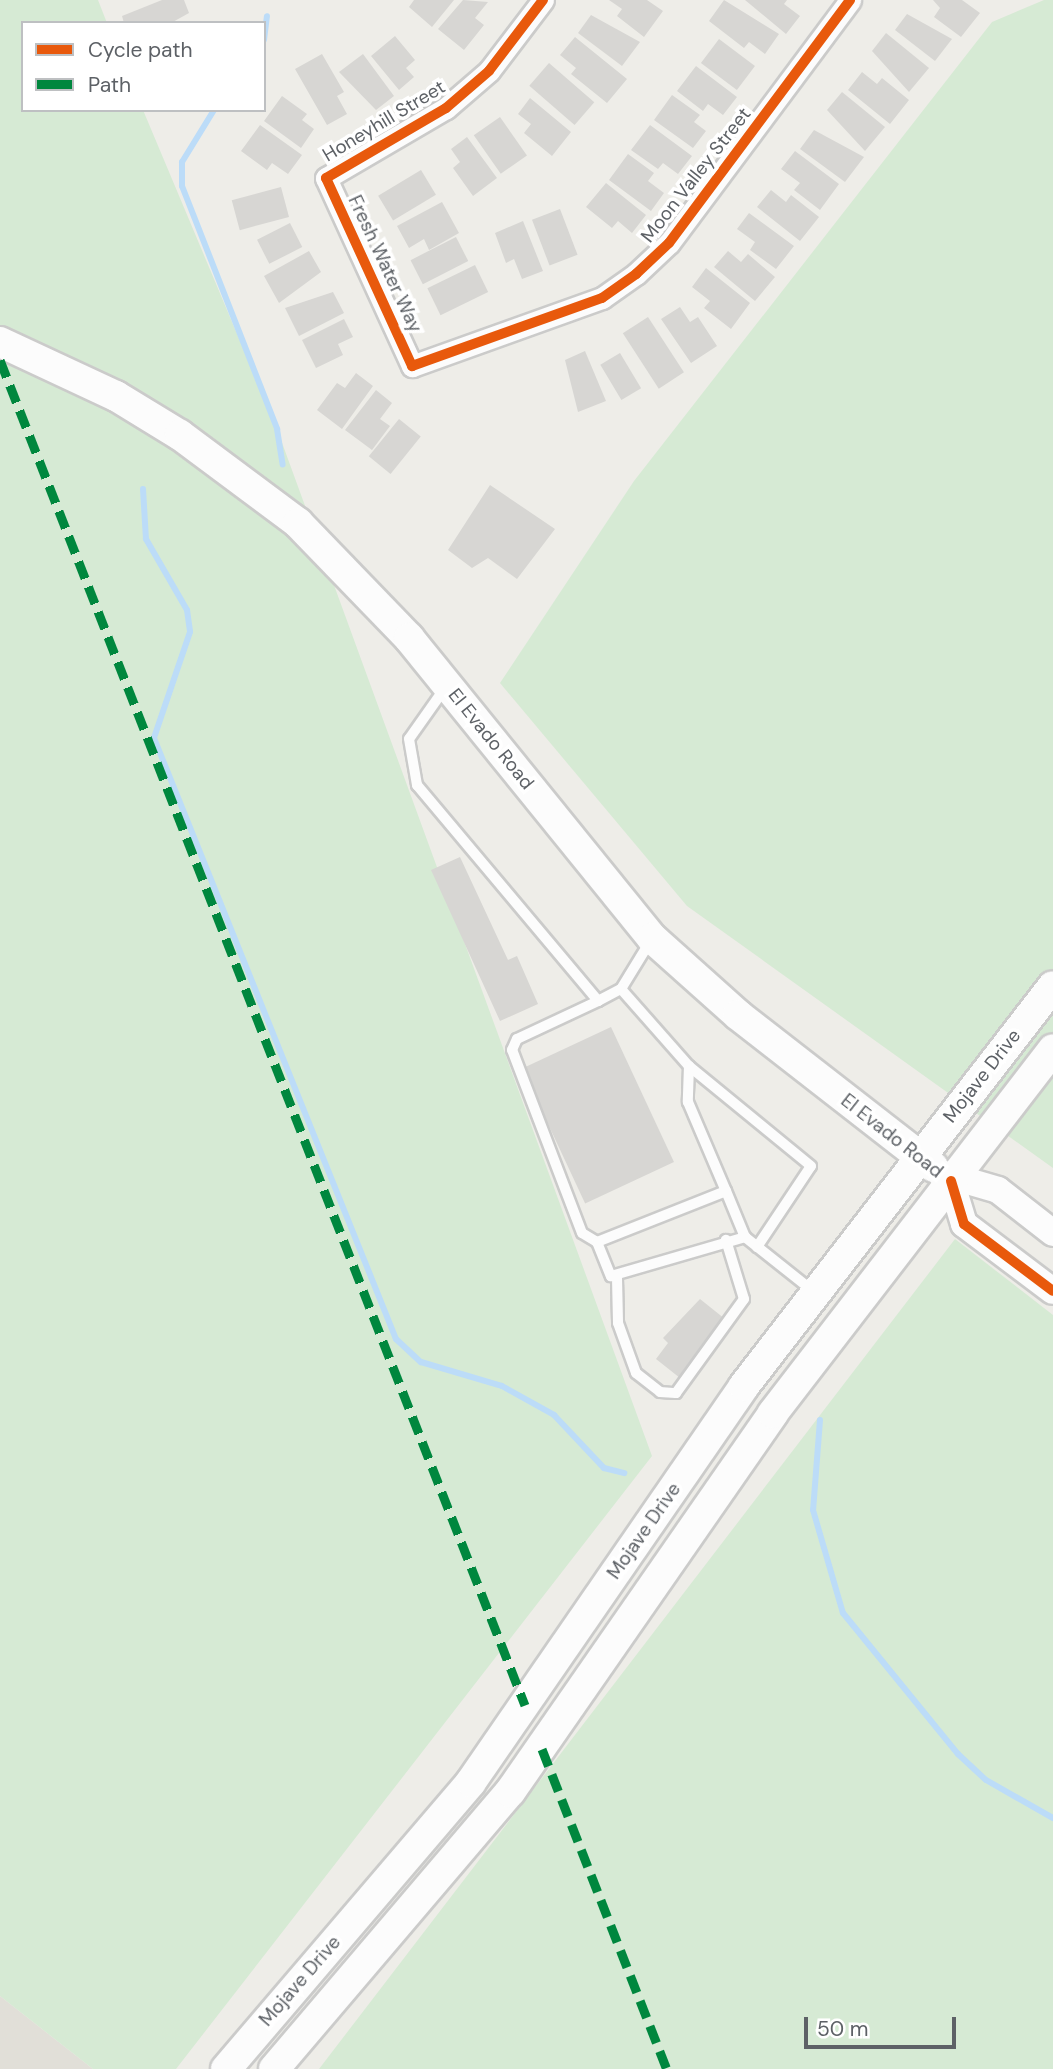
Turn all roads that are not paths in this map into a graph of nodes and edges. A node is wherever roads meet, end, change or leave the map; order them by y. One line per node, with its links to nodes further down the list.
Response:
1 (543, 0): 3 (street, Honeyhill Street)
2 (850, 0): 5 (street, Moon Valley Street)
3 (326, 178): 5 (street, Fresh Water Way)
4 (0, 342): 6 (main road, El Evado Road)
5 (412, 366)
6 (447, 685): 7 (main road, El Evado Road); 10 (lane)
7 (652, 938): 9 (lane); 13 (main road, El Evado Road)
8 (1053, 985): 13 (main road, Mojave Drive)
9 (621, 989): 10 (lane); 12 (lane)
10 (598, 1001): 18 (lane)
11 (1053, 1049): 13 (main road, Mojave Drive)
12 (689, 1066): 14 (lane); 19 (lane)
13 (934, 1169): 15 (street, El Evado Road); 21 (street, El Evado Road); 22 (main road, Mojave Drive); 24 (main road, Mojave Drive)
14 (726, 1191): 16 (lane); 18 (lane)
15 (1053, 1233)
16 (745, 1237): 17 (lane); 19 (lane)
17 (726, 1240): 20 (lane); 20 (lane)
18 (597, 1242): 20 (lane)
19 (757, 1247): 22 (lane)
20 (617, 1278)
21 (1053, 1291)
22 (816, 1292): 23 (main road, Mojave Drive)
23 (226, 2069)
24 (274, 2069)

